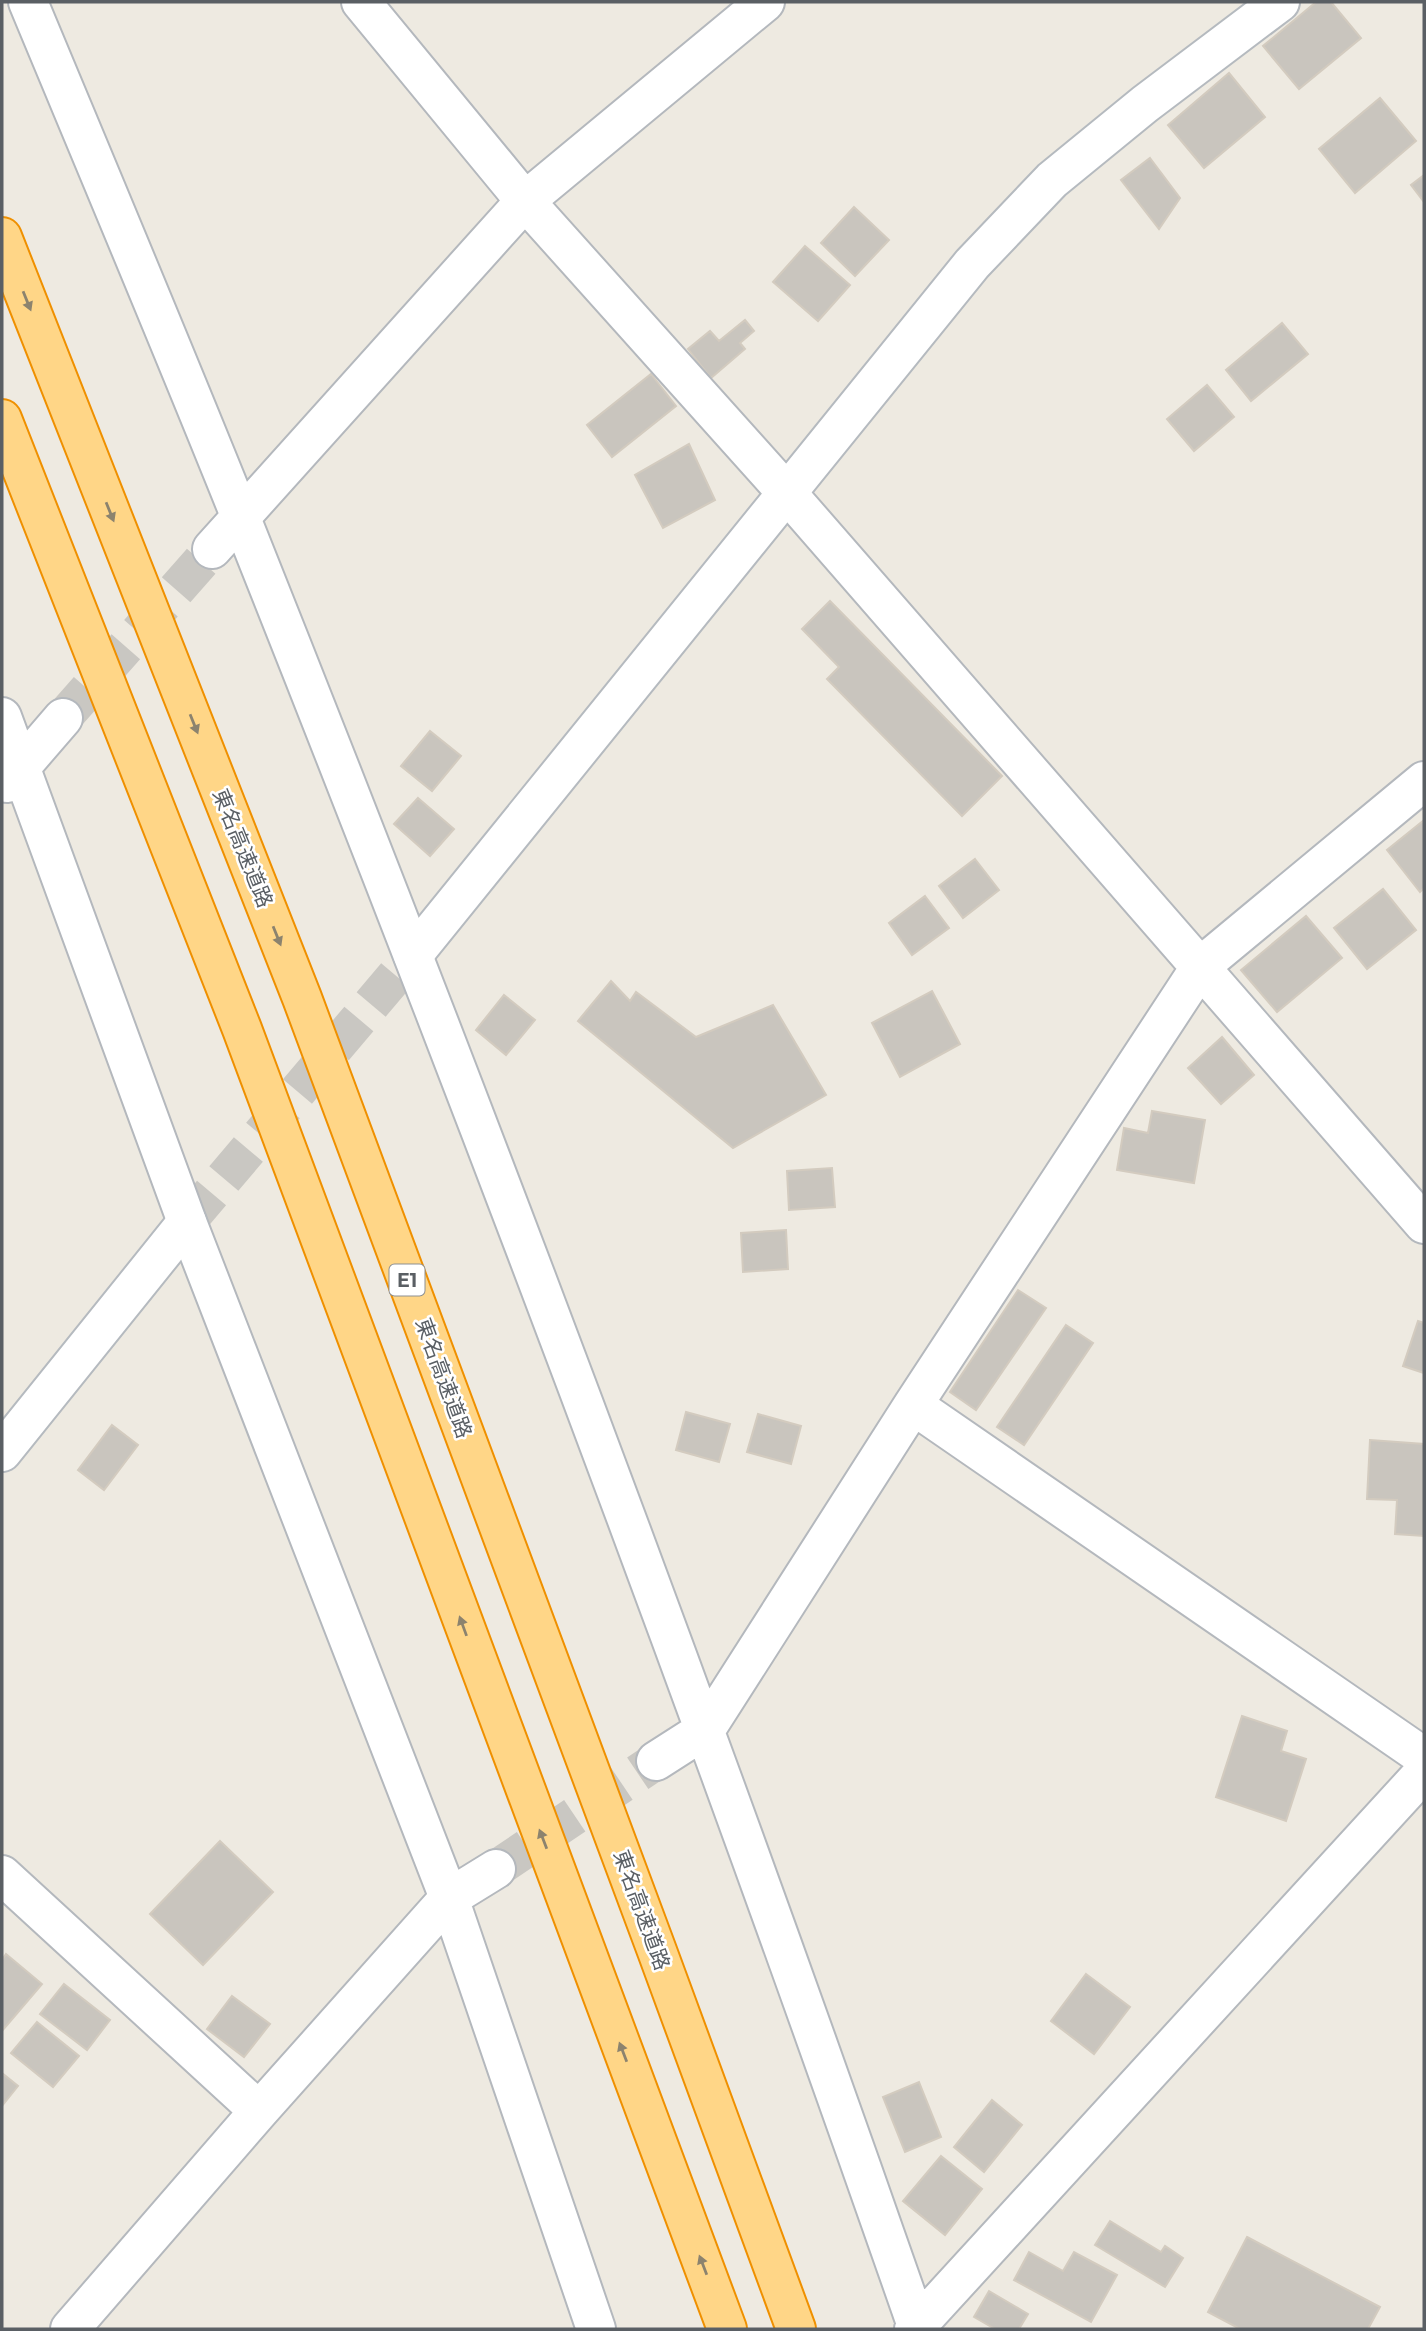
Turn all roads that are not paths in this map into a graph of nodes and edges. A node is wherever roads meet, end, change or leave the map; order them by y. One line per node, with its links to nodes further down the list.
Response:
1 (29, 2): 9 (street)
2 (361, 2): 5 (street)
3 (765, 2): 5 (street)
4 (1280, 2): 8 (street)
5 (525, 201): 8 (street); 9 (street)
6 (2, 237): 33 (highway, 東名高速道路 / E1, one-way to 33)
7 (2, 419): 32 (highway, one-way to 7)
8 (786, 492): 15 (street); 16 (street)
9 (241, 518): 10 (street); 15 (street)
10 (212, 549)
11 (2, 717): 13 (street)
12 (63, 718): 13 (street)
13 (12, 778): 17 (street)
14 (1424, 781): 16 (street)
15 (413, 955): 21 (street)
16 (1201, 966): 18 (street); 19 (street)
17 (187, 1222): 20 (street); 27 (street)
18 (1423, 1222)
19 (912, 1405): 21 (street); 22 (street)
20 (2, 1452)
21 (706, 1729): 23 (street); 29 (street)
22 (1424, 1757)
23 (656, 1762)
24 (1424, 1772): 29 (street)
25 (496, 1870): 27 (street)
26 (2, 1875): 28 (street)
27 (449, 1898): 28 (street); 31 (street)
28 (259, 2111): 30 (street)
29 (917, 2328)
30 (70, 2329)
31 (596, 2329)
32 (727, 2329)
33 (796, 2329)

